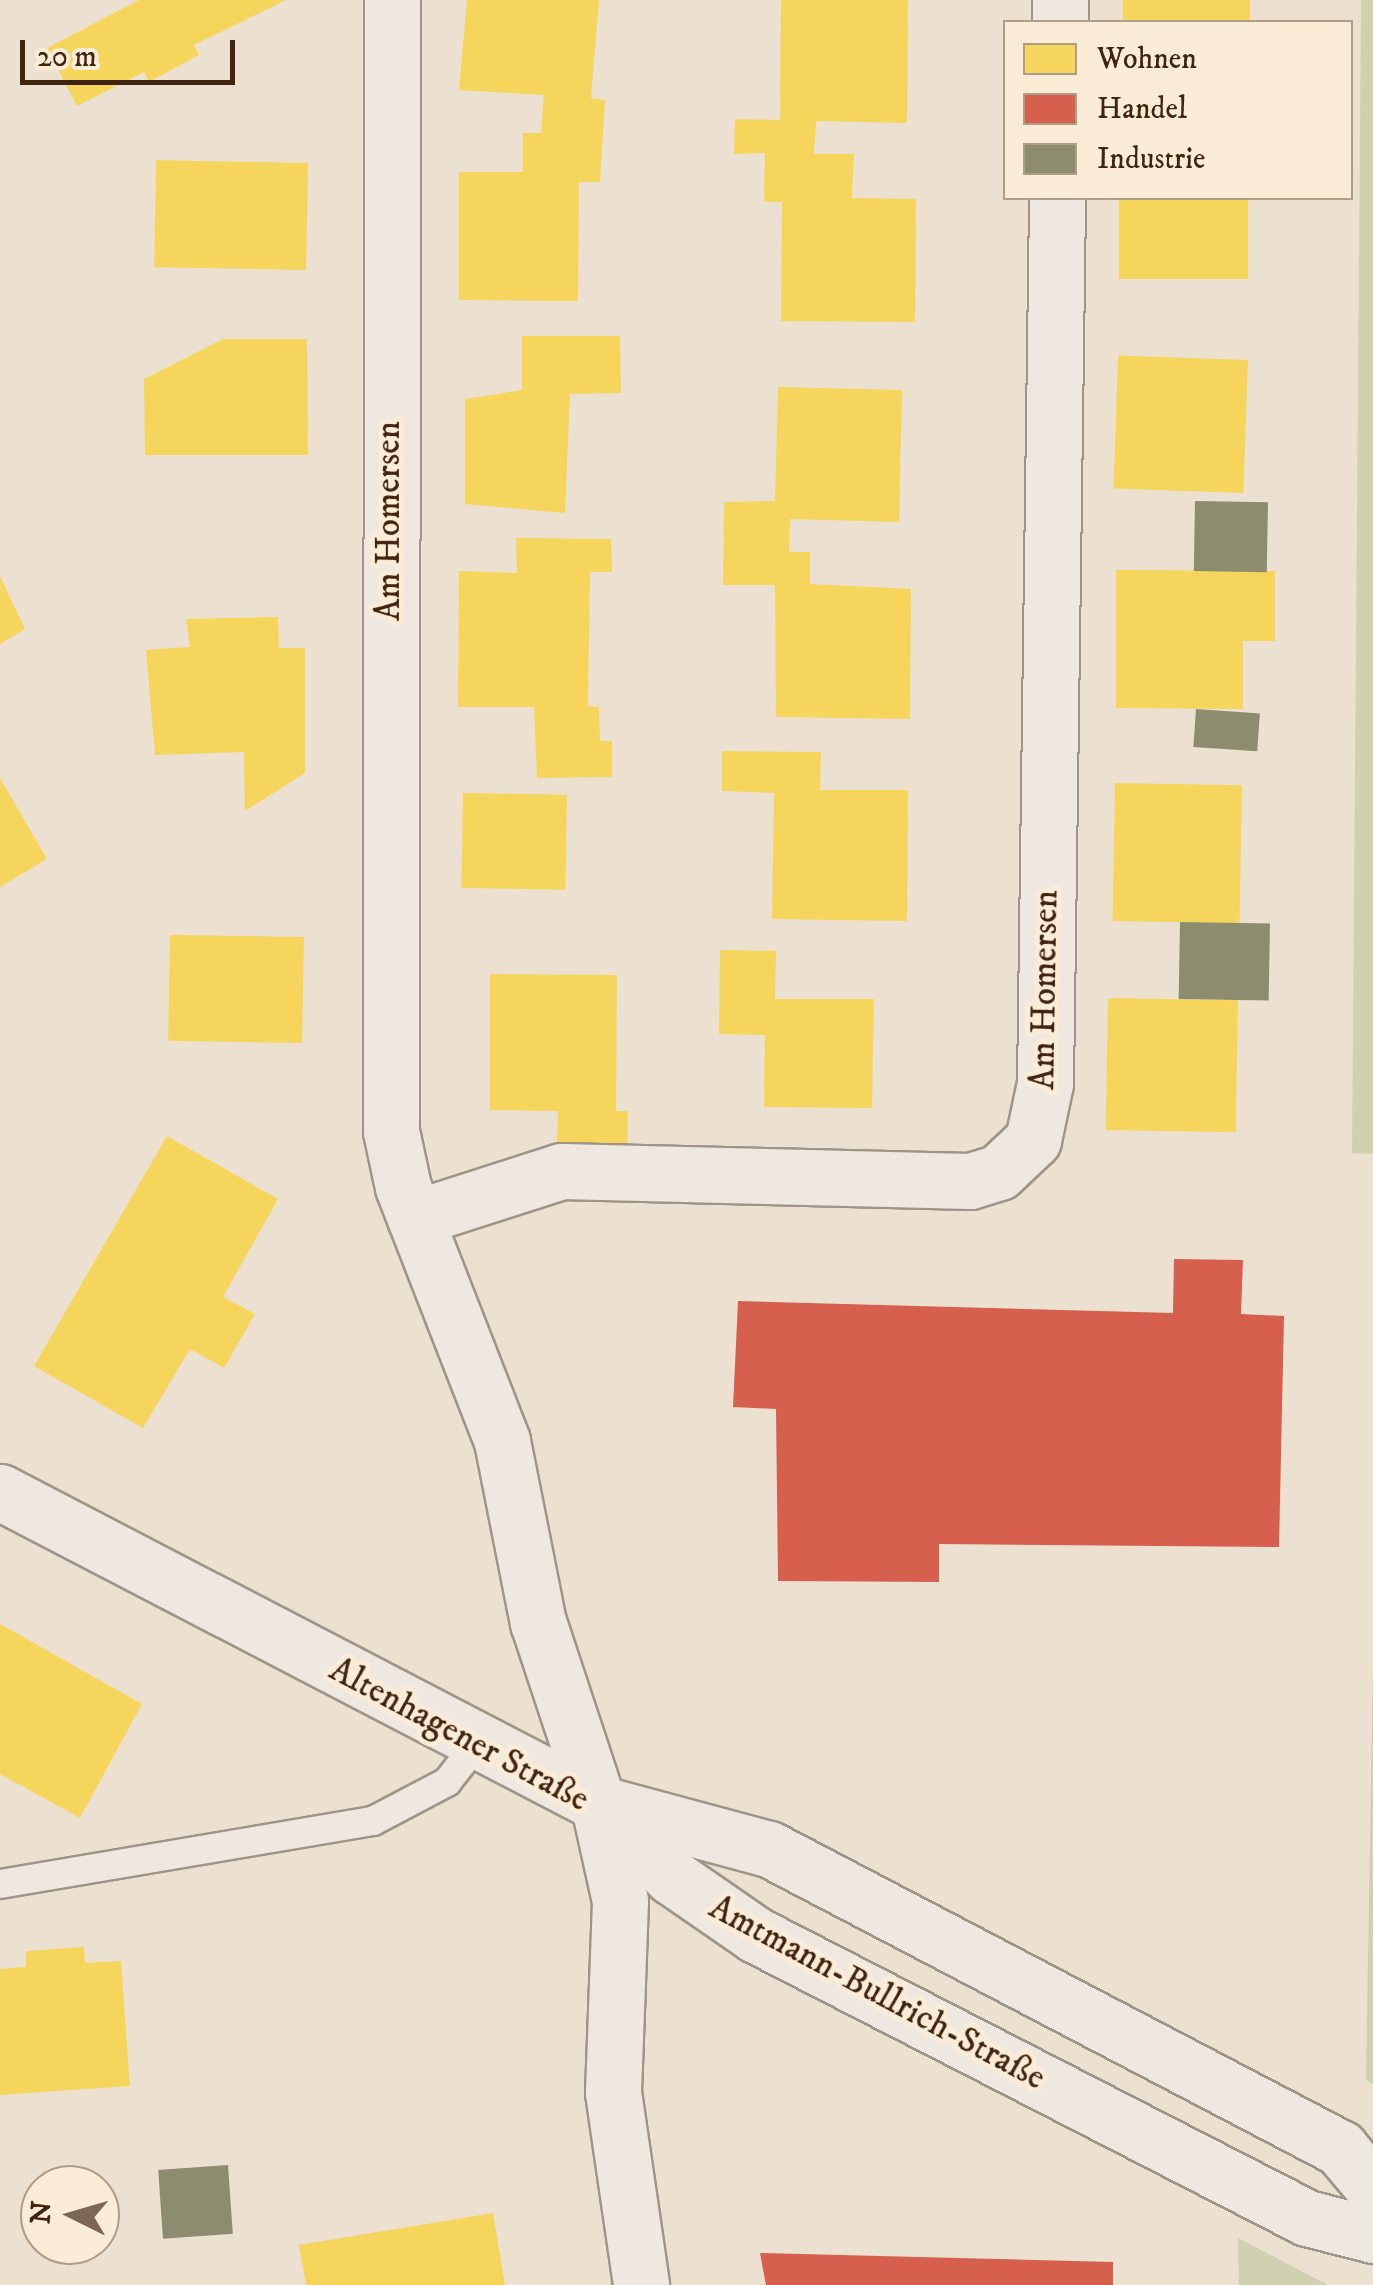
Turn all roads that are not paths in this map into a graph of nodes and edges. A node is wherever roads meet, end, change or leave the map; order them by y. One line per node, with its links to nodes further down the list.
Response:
1 (392, 0): 3 (street, Am Homersen)
2 (1057, 200): 3 (street, Am Homersen)
3 (414, 1218): 6 (street, Am Homersen)
4 (0, 1492): 5 (street, Altenhagener Straße)
5 (478, 1741): 6 (street, Altenhagener Straße); 7 (lane)
6 (598, 1803): 8 (street, Amtmann-Bullrich-Straße); 9 (street, Amtmann-Bullrich-Straße); 10 (street, Altenhagener Straße)
7 (0, 1884)
8 (1373, 2187)
9 (1373, 2235)
10 (640, 2285)

